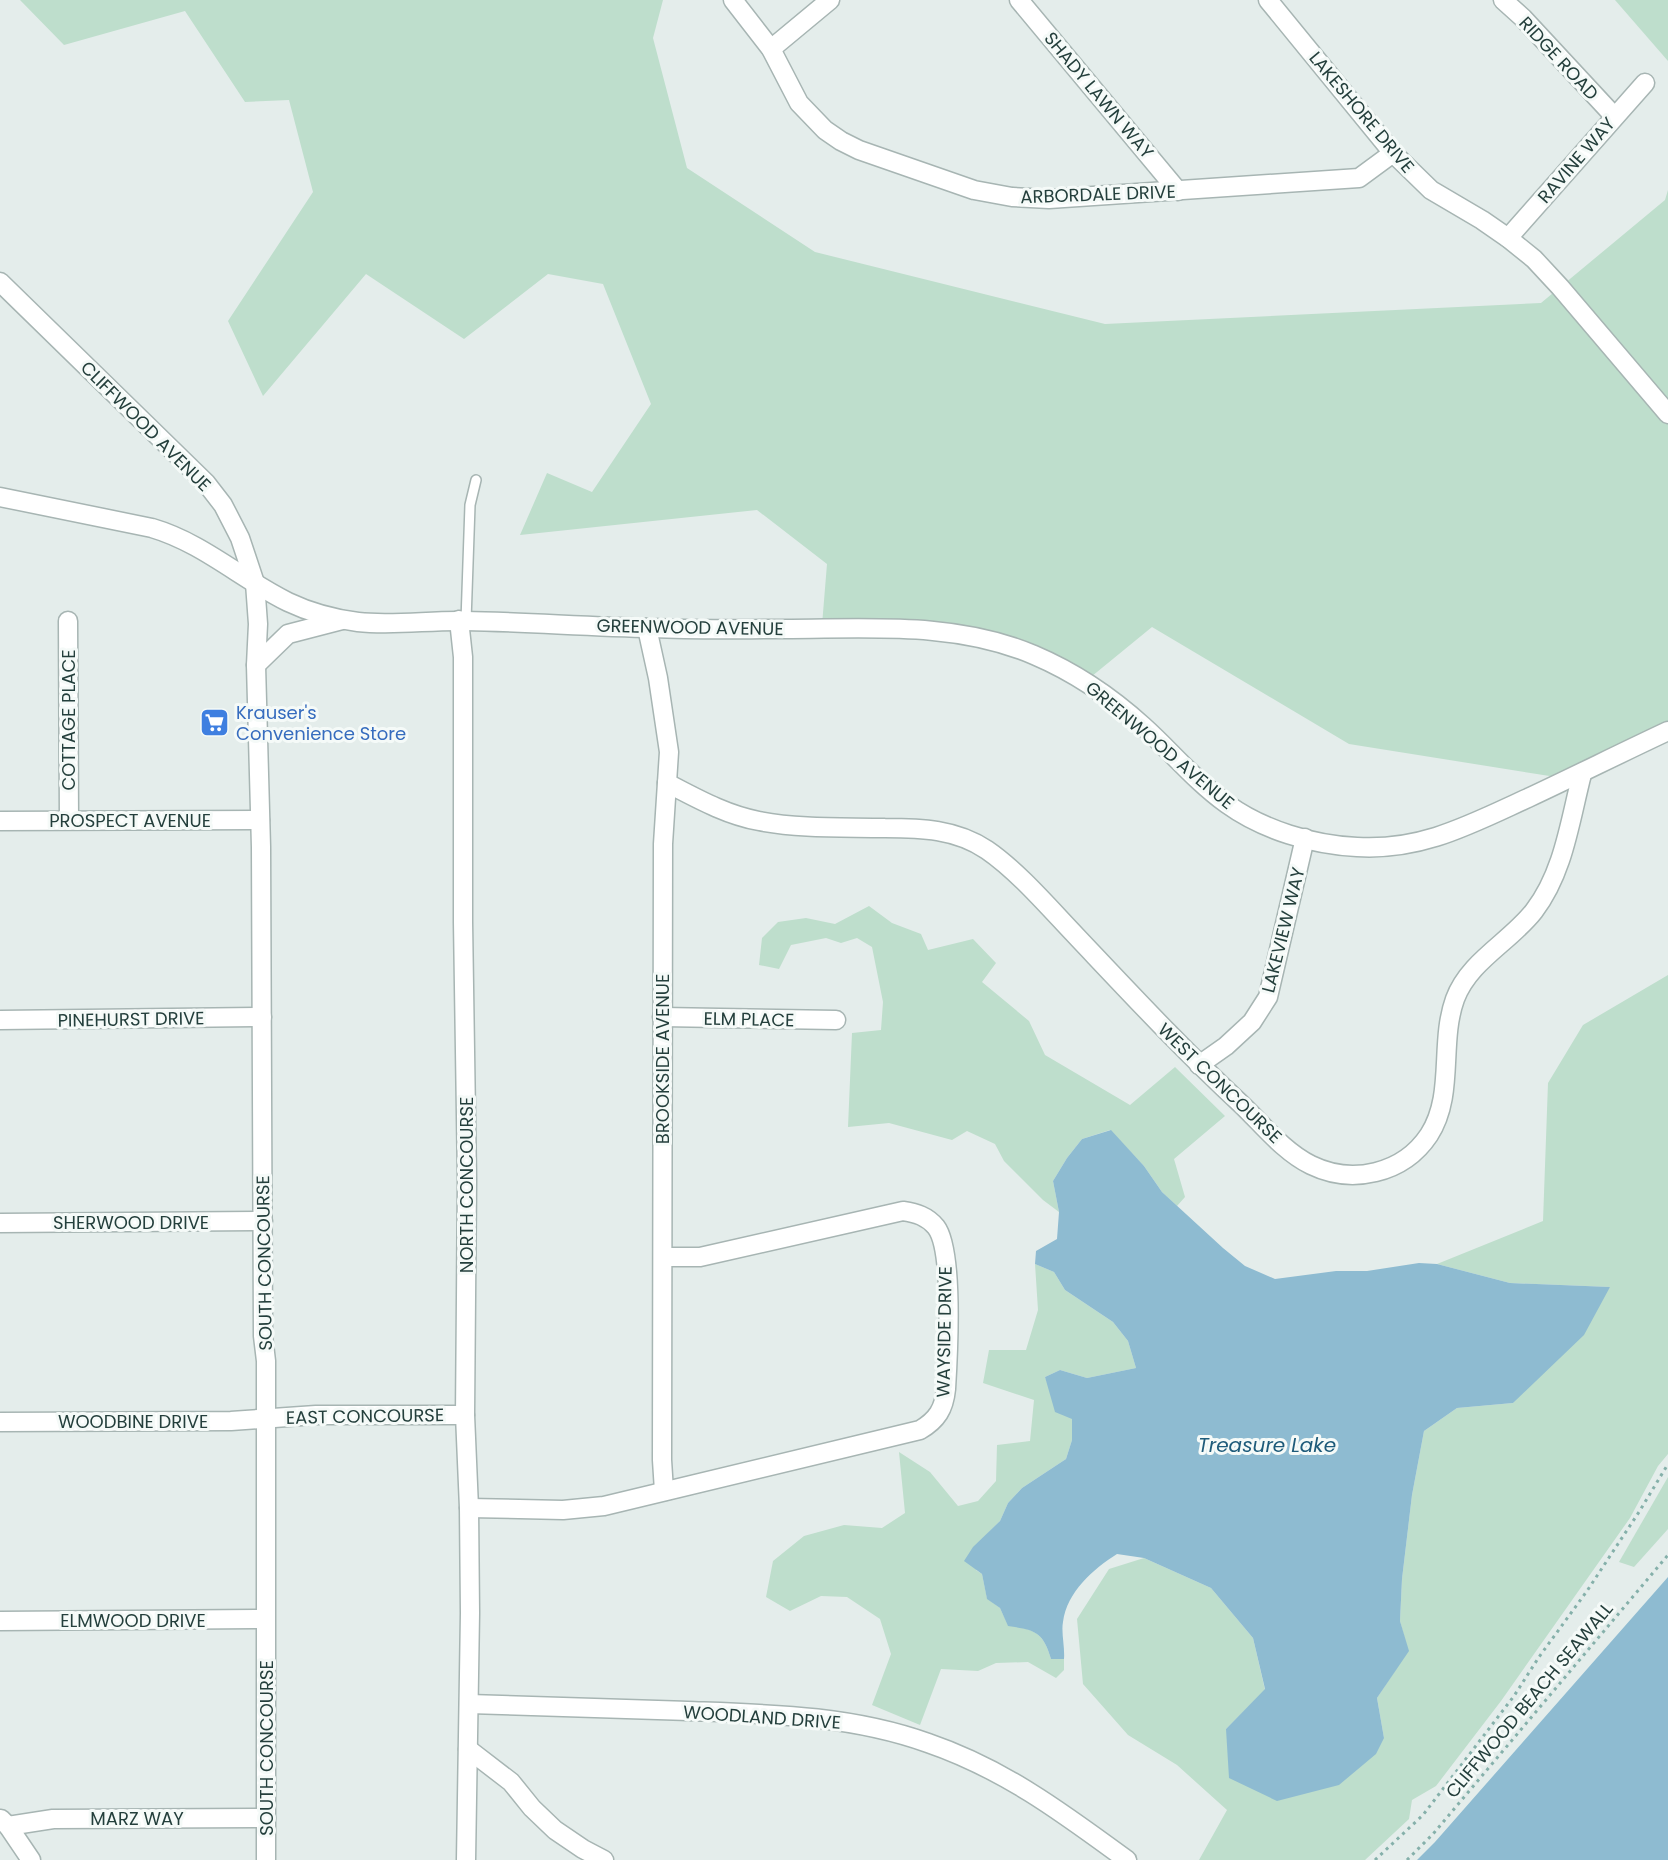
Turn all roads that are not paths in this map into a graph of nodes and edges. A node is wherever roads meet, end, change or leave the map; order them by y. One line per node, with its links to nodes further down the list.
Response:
1 (733, 0): 6 (street, ARBORDALE DRIVE)
2 (830, 0): 6 (street)
3 (1018, 0): 10 (street, SHADY LAWN WAY)
4 (1268, 0): 9 (street, LAKESHORE DRIVE)
5 (1503, 0): 8 (street, RIDGE ROAD)
6 (771, 49): 10 (street, ARBORDALE DRIVE)
7 (1646, 83): 8 (street, RAVINE WAY)
8 (1614, 116): 11 (street, RAVINE WAY)
9 (1393, 153): 10 (street, ARBORDALE DRIVE); 11 (street, LAKESHORE DRIVE)
10 (1178, 191)
11 (1509, 238): 13 (street, LAKESHORE DRIVE)
12 (0, 282): 16 (street, CLIFFWOOD AVENUE)
13 (1668, 414)
14 (476, 480): 18 (lane)
15 (0, 497): 16 (street, GREENWOOD AVENUE)
16 (255, 583): 17 (street, GREENWOOD AVENUE); 21 (street, CLIFFWOOD AVENUE)
17 (342, 620): 18 (street, GREENWOOD AVENUE); 21 (street, GREENWOOD AVENUE)
18 (462, 620): 20 (street, GREENWOOD AVENUE); 37 (street, NORTH CONCOURSE)
19 (68, 621): 25 (street, COTTAGE PLACE)
20 (647, 628): 24 (street, BROOKSIDE AVENUE); 28 (street, GREENWOOD AVENUE)
21 (256, 665): 26 (street, SOUTH CONCOURSE)
22 (1668, 731): 23 (street, GREENWOOD AVENUE)
23 (1582, 774): 28 (street, GREENWOOD AVENUE); 33 (street, WEST CONCOURSE)
24 (667, 783): 30 (street, BROOKSIDE AVENUE); 33 (street, WEST CONCOURSE)
25 (69, 820): 26 (street, PROSPECT AVENUE); 27 (street, PROSPECT AVENUE)
26 (260, 820): 29 (street, SOUTH CONCOURSE)
27 (0, 821)
28 (1305, 838): 33 (street, LAKEVIEW WAY)
29 (262, 1017): 31 (street, PINEHURST DRIVE); 34 (street, SOUTH CONCOURSE)
30 (662, 1017): 32 (street, ELM PLACE); 36 (street, BROOKSIDE AVENUE)
31 (0, 1020)
32 (836, 1020)
33 (1198, 1065)
34 (263, 1221): 35 (street, SHERWOOD DRIVE); 38 (street, SOUTH CONCOURSE)
35 (0, 1223)
36 (663, 1257): 40 (street, BROOKSIDE AVENUE); 40 (street, WAYSIDE DRIVE)
37 (465, 1414): 38 (street, EAST CONCOURSE); 41 (street, NORTH CONCOURSE)
38 (265, 1418): 39 (street, WOODBINE DRIVE); 42 (street, SOUTH CONCOURSE)
39 (0, 1422)
40 (664, 1491): 41 (street, WAYSIDE DRIVE)
41 (469, 1508): 44 (street, NORTH CONCOURSE)
42 (266, 1619): 43 (street, ELMWOOD DRIVE); 46 (street, SOUTH CONCOURSE)
43 (0, 1621)
44 (469, 1704): 45 (street, NORTH CONCOURSE); 52 (street, WOODLAND DRIVE)
45 (468, 1749): 50 (street, NORTH CONCOURSE); 51 (street)
46 (266, 1818): 47 (street, MARZ WAY); 49 (street, SOUTH CONCOURSE)
47 (4, 1822): 48 (street)
48 (31, 1860)
49 (266, 1860)
50 (466, 1860)
51 (604, 1860)
52 (1127, 1860)

